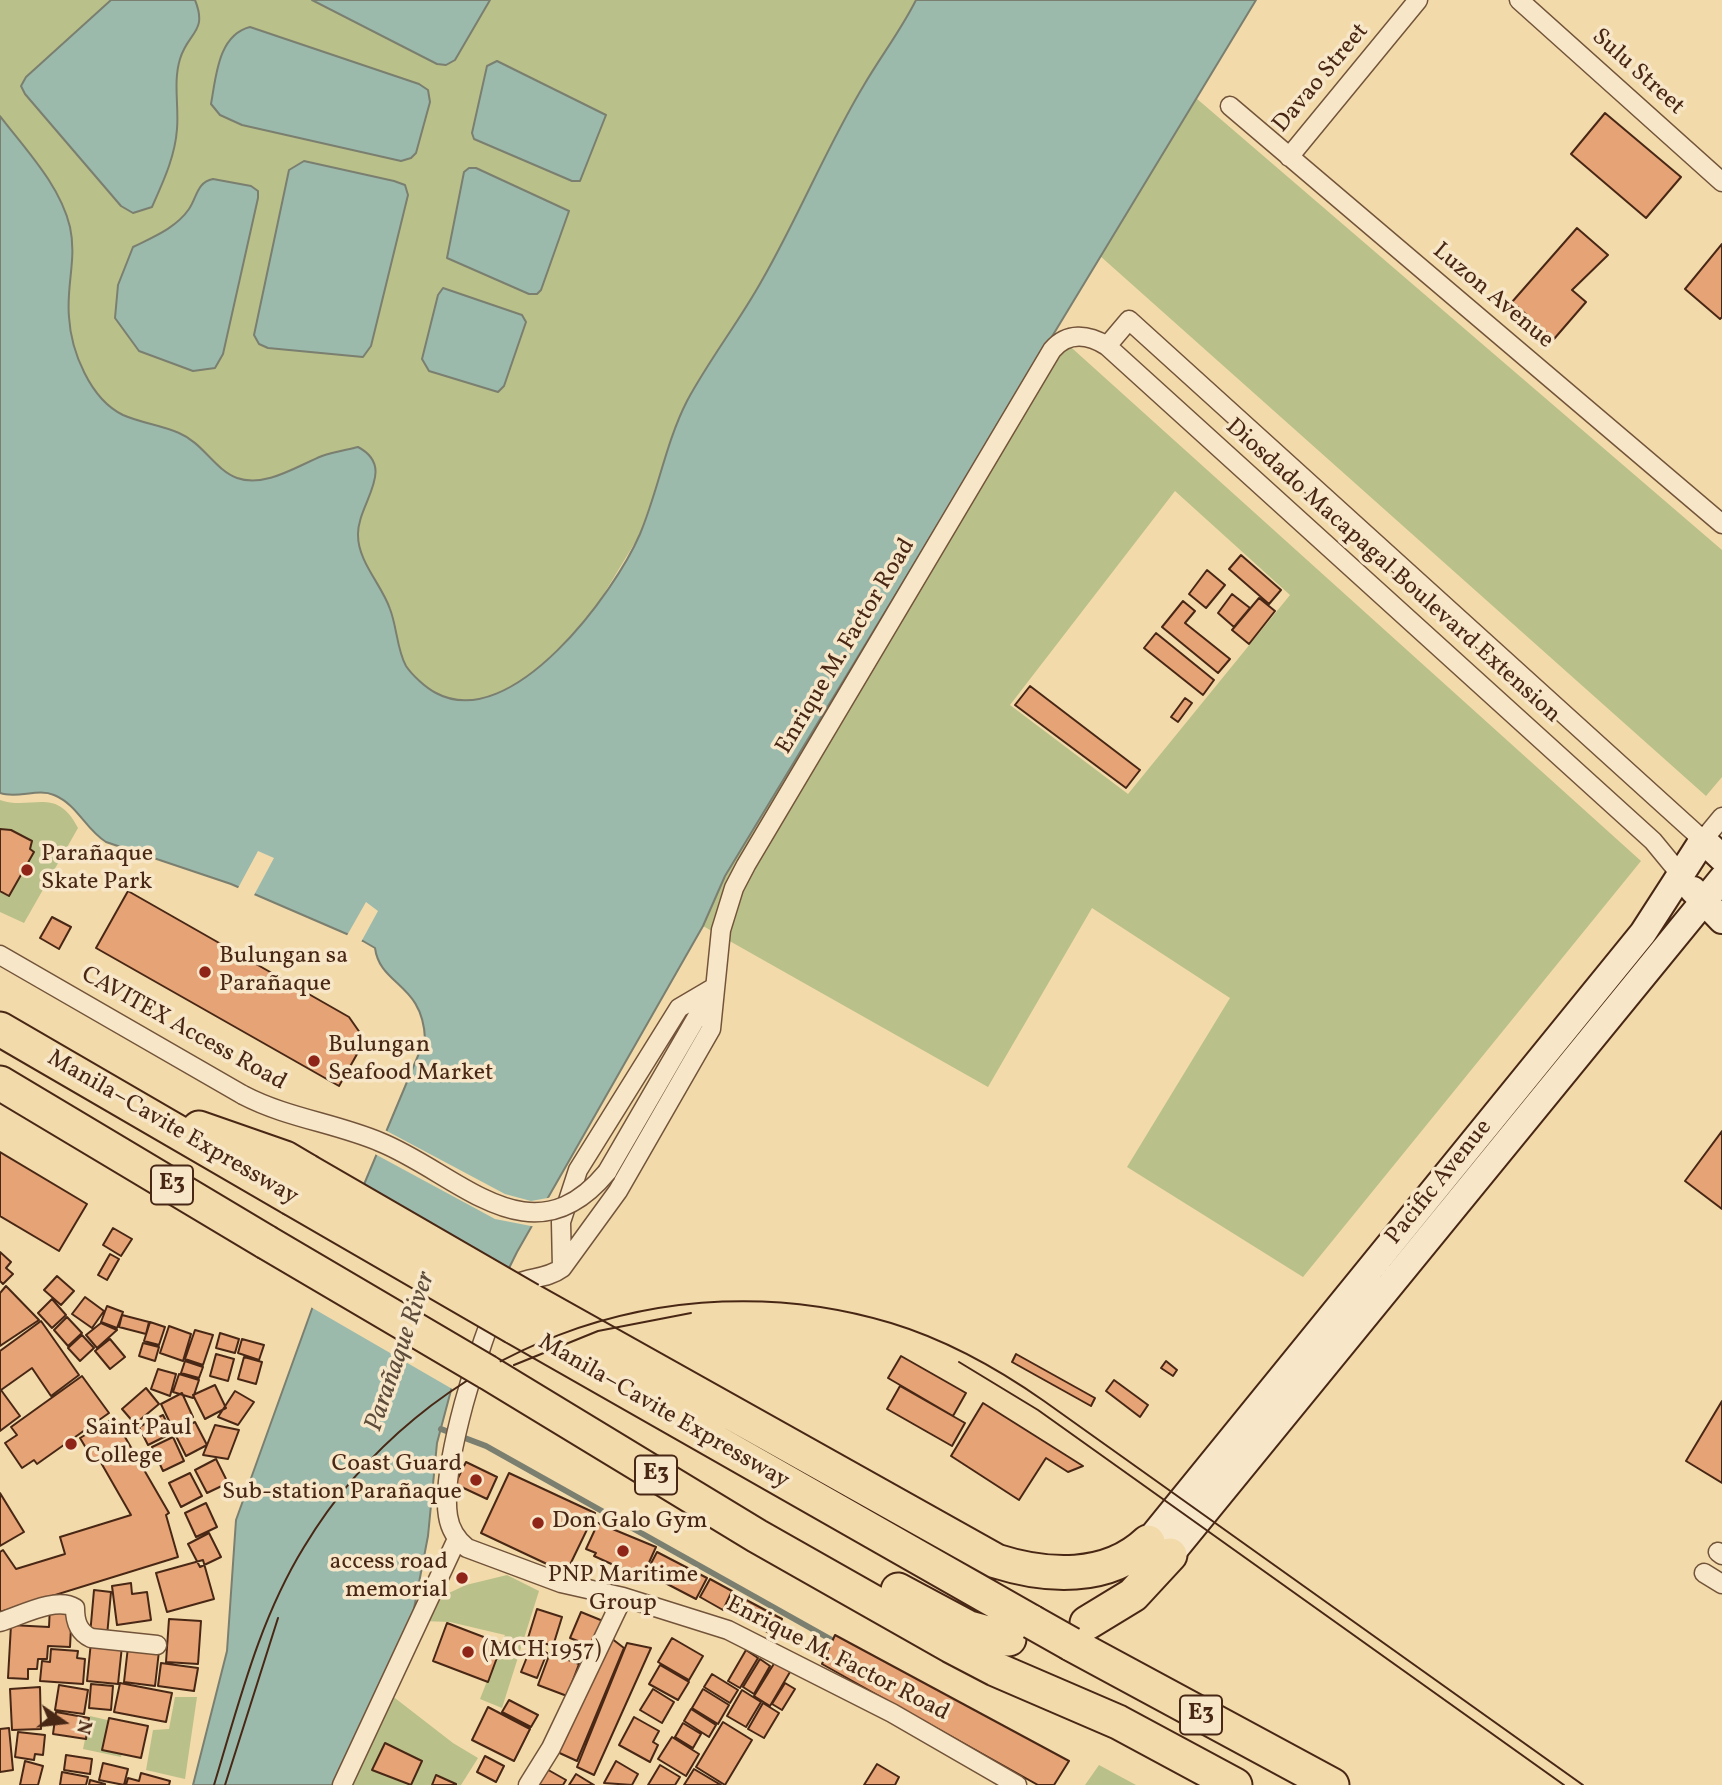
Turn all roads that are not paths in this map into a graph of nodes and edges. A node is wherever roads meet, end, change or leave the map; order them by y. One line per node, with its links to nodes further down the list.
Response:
1 (1418, 0): 4 (street, Davao Street)
2 (1519, 0): 5 (street, Sulu Street)
3 (1230, 106): 4 (street, Luzon Avenue)
4 (1289, 157): 8 (street, Luzon Avenue)
5 (1722, 182)
6 (1057, 344): 7 (street, Diosdado Macapagal Boulevard Extension); 15 (street, Enrique M. Factor Road)
7 (1107, 346): 10 (street, Diosdado Macapagal Boulevard Extension); 11 (street, Diosdado Macapagal Boulevard Extension)
8 (1722, 524)
9 (1722, 817): 10 (street, Pacific Avenue)
10 (1712, 849): 11 (main road, Pacific Avenue)
11 (1681, 875): 13 (main road); 22 (main road, Pacific Avenue)
12 (1722, 880): 13 (main road, Pacific Avenue)
13 (1713, 911): 22 (main road, Pacific Avenue)
14 (0, 955): 15 (street, CAVITEX Access Road, bridge)
15 (713, 988): 18 (street, Enrique M. Factor Road); 18 (street)
16 (0, 1029): 19 (highway, Manila–Cavite Expressway / E3, bridge)
17 (0, 1083): 20 (highway, Manila–Cavite Expressway / E3, bridge)
18 (562, 1268): 21 (street)
19 (522, 1313): 22 (highway); 27 (highway, Manila–Cavite Expressway / E3)
20 (487, 1372): 27 (highway); 33 (highway, Manila–Cavite Expressway / E3)
21 (457, 1539): 25 (street, Enrique M. Factor Road); 30 (street)
22 (1159, 1548): 28 (highway)
23 (1704, 1573): 24 (street)
24 (1722, 1584)
25 (622, 1597): 31 (street); 32 (street, Enrique M. Factor Road)
26 (0, 1622): 29 (street)
27 (1021, 1630): 28 (highway, Manila–Cavite Expressway / E3, bridge)
28 (1079, 1633): 34 (highway, Manila–Cavite Expressway / E3)
29 (157, 1645)
30 (342, 1785)
31 (528, 1785)
32 (1017, 1785)
33 (1235, 1785)
34 (1332, 1785)

